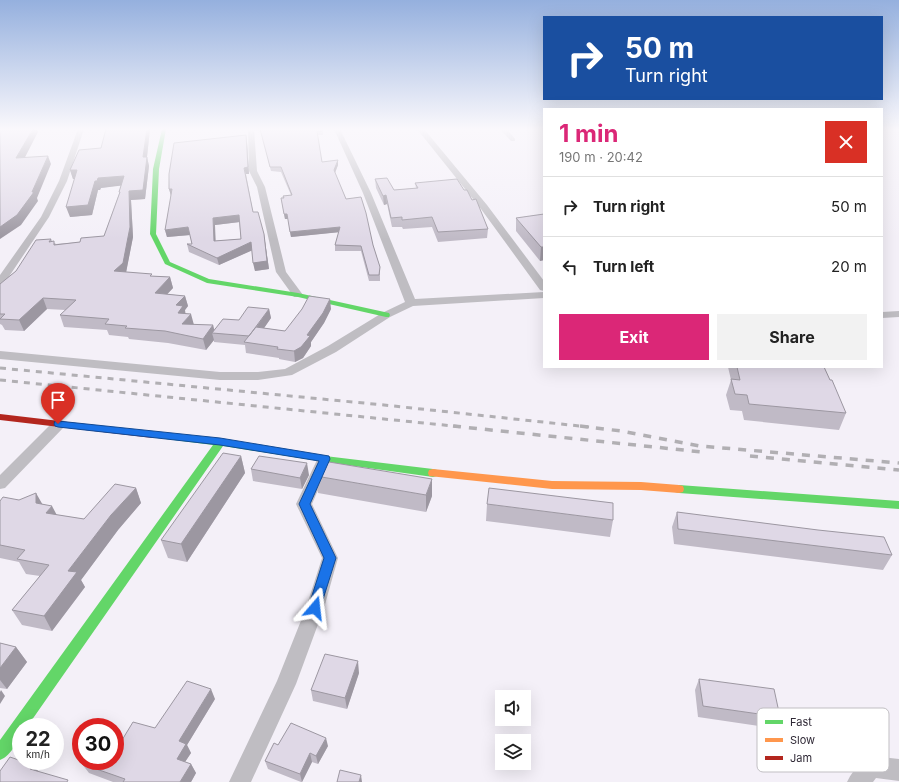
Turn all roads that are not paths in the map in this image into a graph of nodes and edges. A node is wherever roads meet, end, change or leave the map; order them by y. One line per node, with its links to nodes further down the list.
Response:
1 (68, 165): 6 (street)
2 (157, 165): 8 (street)
3 (253, 165): 8 (street)
4 (354, 165): 10 (street)
5 (451, 165): 7 (street)
6 (0, 282)
7 (543, 287)
8 (298, 295): 12 (street)
9 (543, 295): 10 (street)
10 (411, 303): 12 (street)
11 (899, 314): 13 (street)
12 (386, 315): 14 (street)
13 (883, 315)
14 (0, 355)
15 (0, 417): 16 (street)
16 (58, 424): 17 (street); 19 (street)
17 (220, 442): 18 (street); 21 (street)
18 (325, 459): 20 (street); 25 (street)
19 (0, 484)
20 (899, 505)
21 (0, 753)
22 (889, 769): 23 (street)
23 (899, 770)
24 (867, 772): 26 (street)
25 (240, 782)
26 (858, 782)

